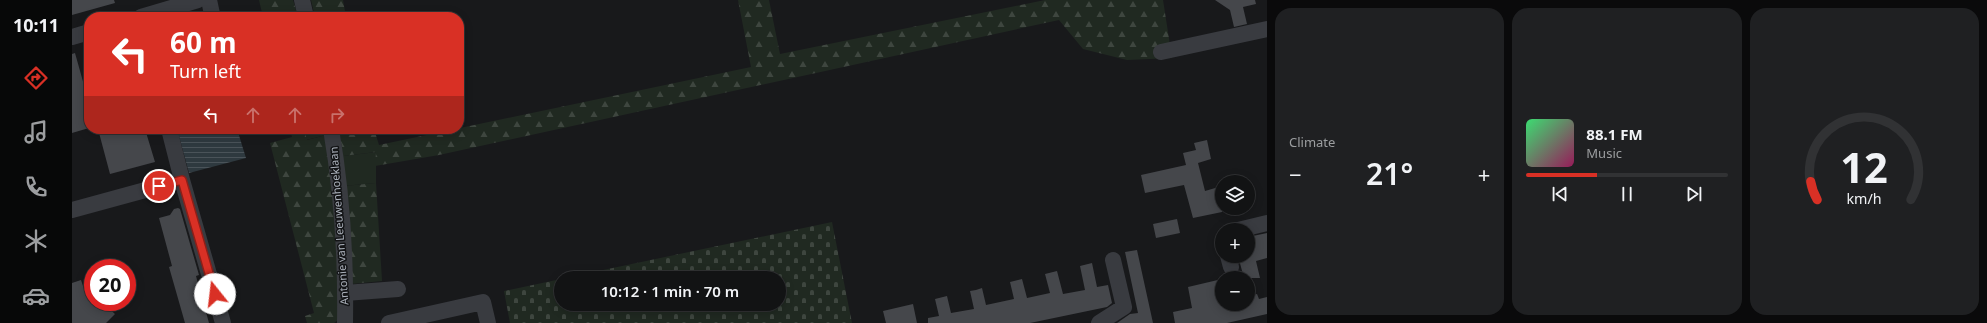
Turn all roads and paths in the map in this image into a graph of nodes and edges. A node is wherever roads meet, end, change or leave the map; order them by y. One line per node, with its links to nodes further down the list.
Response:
1 (198, 0): 3 (street)
2 (302, 0): 4 (street)
3 (158, 12)
4 (305, 12)
5 (1267, 29): 8 (street)
6 (84, 33): 7 (street)
7 (72, 37)
8 (1161, 52)
9 (170, 134): 11 (street)
10 (332, 134): 17 (street, Antonie van Leeuwenhoeklaan)
11 (182, 180): 12 (street); 18 (street)
12 (72, 210)
13 (1267, 223): 14 (street)
14 (1255, 226)
15 (1113, 260): 22 (street)
16 (398, 289): 17 (street)
17 (345, 293): 19 (street, Antonie van Leeuwenhoeklaan)
18 (223, 323)
19 (345, 323)
20 (389, 323): 21 (street)
21 (488, 323)
22 (1099, 323)

